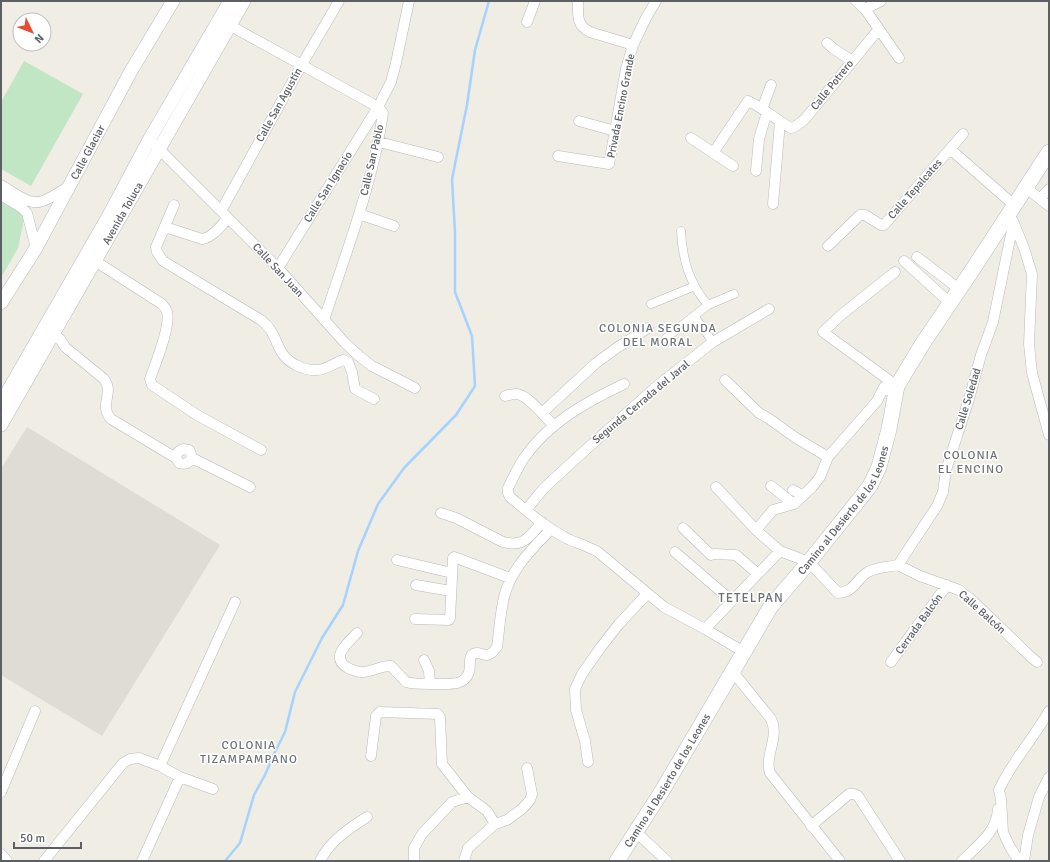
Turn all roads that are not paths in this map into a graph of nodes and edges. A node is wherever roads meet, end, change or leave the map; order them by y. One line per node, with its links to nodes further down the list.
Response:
1 (173, 1): 38 (street, Calle Glaciar)
2 (230, 1): 29 (street, Avenida Toluca)
3 (244, 1): 13 (street, Avenida Toluca)
4 (339, 1): 19 (street, Calle San Agustín)
5 (408, 1): 21 (street)
6 (535, 1): 12 (street)
7 (578, 1): 16 (street)
8 (656, 1): 16 (street, Privada Encino Grande)
9 (856, 1): 11 (street)
10 (881, 1): 11 (street)
11 (865, 9): 14 (street)
12 (527, 22)
13 (229, 25): 19 (street); 29 (street, Avenida Toluca)
14 (878, 30): 17 (street); 18 (street, Calle Potrero)
15 (827, 43): 18 (street)
16 (634, 45): 25 (street, Privada Encino Grande)
17 (899, 58)
18 (852, 61): 24 (street, Calle Potrero)
19 (301, 66): 21 (street); 47 (street, Calle San Agustín)
20 (771, 85): 22 (street)
21 (378, 107): 28 (street, Calle San Pablo); 57 (street, Calle San Ignacio)
22 (765, 110): 24 (street); 32 (street); 36 (street)
23 (579, 121): 25 (street)
24 (780, 122): 43 (street)
25 (615, 131): 33 (street, Privada Encino Grande)
26 (963, 134): 30 (street, Calle Tepalcates)
27 (691, 138): 32 (street)
28 (379, 142): 34 (street); 48 (street, Calle San Pablo)
29 (154, 144): 47 (street, Calle San Juan); 55 (street, Avenida Toluca); 70 (street, Avenida Toluca)
30 (950, 149): 46 (street); 52 (street, Calle Tepalcates)
31 (1049, 152): 39 (main road, Camino al Desierto de los Leones)
32 (713, 153): 35 (street)
33 (558, 156)
34 (438, 157)
35 (733, 166)
36 (756, 171)
37 (1, 185): 38 (street)
38 (68, 187): 53 (street, Calle Glaciar)
39 (1026, 187): 42 (street); 46 (main road, Camino al Desierto de los Leones)
40 (1049, 189): 42 (street)
41 (1, 195): 53 (street)
42 (1040, 199): 45 (street)
43 (773, 204)
44 (174, 205): 50 (street)
45 (1049, 206)
46 (1012, 213): 60 (main road, Camino al Desierto de los Leones); 83 (street); 104 (street, Calle Soledad)
47 (224, 214): 50 (street, Calle San Agustín); 57 (street, Calle San Juan)
48 (359, 214): 49 (street); 68 (street, Calle San Pablo)
49 (394, 226)
50 (165, 227): 78 (street)
51 (681, 231): 59 (street)
52 (828, 246)
53 (36, 248): 62 (street, Calle Glaciar)
54 (917, 257): 60 (street)
55 (95, 261): 70 (street, Avenida Toluca); 84 (street)
56 (904, 261): 63 (street)
57 (278, 268): 68 (street, Calle San Juan)
58 (895, 272): 76 (street)
59 (695, 286): 64 (street); 65 (street)
60 (959, 289): 63 (main road, Camino al Desierto de los Leones)
61 (734, 294): 65 (street)
62 (1, 303)
63 (950, 303): 76 (main road, Camino al Desierto de los Leones)
64 (651, 304)
65 (708, 305): 67 (street)
66 (769, 309): 72 (street, Segunda Cerrada del Jaral)
67 (694, 316): 71 (street); 72 (street)
68 (324, 320): 75 (street, Calle San Juan)
69 (648, 328): 80 (street)
70 (46, 337): 79 (street, Avenida Toluca); 81 (street, Avenida Toluca); 87 (street)
71 (666, 338)
72 (713, 342): 93 (street, Segunda Cerrada del Jaral)
73 (726, 380): 85 (street)
74 (624, 384): 82 (street)
75 (415, 388)
76 (896, 390): 85 (street); 103 (main road, Camino al Desierto de los Leones)
77 (505, 396): 80 (street)
78 (374, 399)
79 (1, 403)
80 (542, 413): 82 (street)
81 (1, 425)
82 (554, 426): 93 (street)
83 (1049, 434)
84 (261, 450)
85 (828, 457): 91 (street)
86 (771, 486): 90 (street)
87 (250, 487)
88 (716, 487): 99 (street)
89 (793, 490): 91 (street)
90 (781, 494): 92 (street); 94 (street)
91 (803, 496): 92 (street)
92 (794, 504): 94 (street)
93 (526, 510): 96 (street)
94 (773, 510): 99 (street)
95 (441, 513): 96 (street)
96 (542, 522): 98 (street)
97 (683, 528): 106 (street)
98 (551, 529): 107 (street); 111 (street)
99 (756, 530): 100 (street)
100 (780, 551): 103 (street); 106 (street)
101 (675, 552): 112 (street)
102 (397, 560): 105 (street)
103 (809, 562): 104 (street); 117 (main road, Camino al Desierto de los Leones)
104 (898, 565): 109 (street, Calle Balcón)
105 (452, 573): 107 (street); 110 (street)
106 (758, 574): 112 (street)
107 (510, 578): 122 (street)
108 (416, 585): 110 (street)
109 (947, 585): 119 (street, Cerrada Balcón); 120 (street, Calle Balcón)
110 (452, 591): 114 (street)
111 (647, 594): 115 (street); 126 (street)
112 (732, 601): 115 (street)
113 (235, 602): 127 (street)
114 (415, 619)
115 (705, 629): 117 (street)
116 (357, 633): 122 (street)
117 (744, 652): 121 (main road, Camino al Desierto de los Leones)
118 (424, 660): 122 (street)
119 (891, 662)
120 (1037, 662)
121 (733, 672): 137 (street); 138 (main road, Camino al Desierto de los Leones)
122 (430, 684)
123 (35, 711): 133 (street)
124 (1049, 711): 131 (street)
125 (371, 756): 134 (street)
126 (588, 762)
127 (160, 766): 129 (street); 141 (street)
128 (527, 768): 136 (street)
129 (180, 777): 132 (street); 142 (street)
130 (1049, 777): 152 (street)
131 (1000, 787): 150 (street); 151 (street)
132 (213, 788)
133 (1, 792)
134 (468, 796): 136 (street); 144 (street)
135 (367, 817): 143 (street)
136 (495, 824): 145 (street)
137 (811, 826): 148 (street); 149 (street)
138 (636, 832): 146 (main road, Camino al Desierto de los Leones); 147 (street)
139 (1, 854): 140 (street)
140 (7, 861)
141 (44, 861)
142 (142, 861)
143 (320, 861)
144 (414, 861)
145 (464, 861)
146 (617, 861)
147 (667, 861)
148 (840, 861)
149 (900, 861)
150 (962, 861)
151 (1019, 861)
152 (1024, 861)

